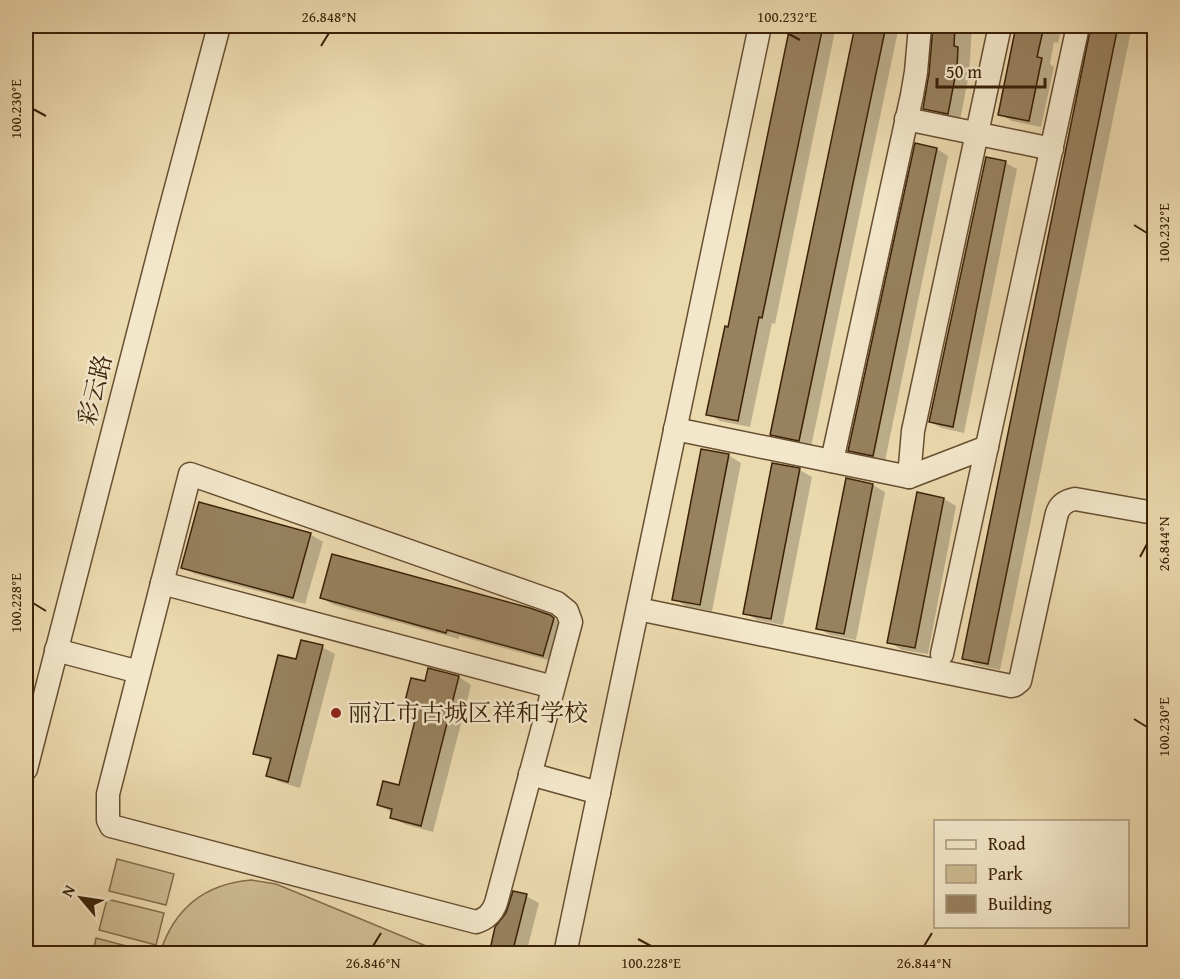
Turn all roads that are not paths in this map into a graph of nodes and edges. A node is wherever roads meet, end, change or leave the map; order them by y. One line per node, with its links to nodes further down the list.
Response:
1 (219, 26): 16 (street, 彩云路)
2 (760, 26): 9 (street)
3 (920, 26): 6 (street)
4 (1000, 26): 7 (street)
5 (1078, 26): 8 (street)
6 (906, 119): 7 (street); 11 (street)
7 (977, 134): 8 (street); 12 (street)
8 (1052, 149): 10 (street)
9 (675, 429): 11 (street); 15 (street)
10 (987, 447): 12 (street); 17 (street)
11 (832, 461): 12 (street)
12 (909, 477)
13 (1155, 513): 15 (street)
14 (162, 583): 18 (street); 19 (street); 19 (street)
15 (638, 609): 22 (street)
16 (56, 650): 18 (street); 20 (street, 彩云路)
17 (942, 654)
18 (139, 672): 21 (street)
19 (553, 687): 21 (street)
20 (26, 769)
21 (530, 774): 22 (street)
22 (599, 793): 23 (street)
23 (566, 954)

